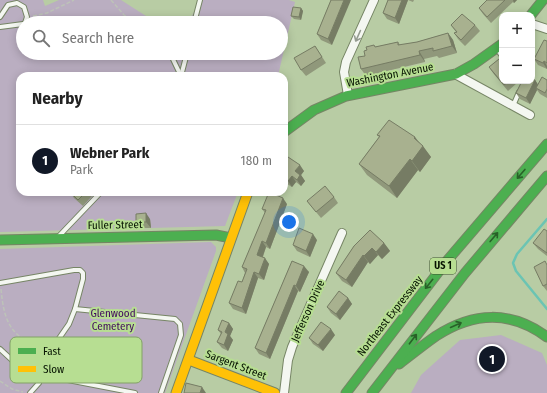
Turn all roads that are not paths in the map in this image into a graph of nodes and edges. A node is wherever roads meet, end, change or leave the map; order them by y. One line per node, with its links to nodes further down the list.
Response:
1 (200, 0): 6 (lane)
2 (374, 0): 19 (street, one-way to 19)
3 (543, 0): 4 (main road)
4 (533, 12)
5 (26, 16): 7 (lane)
6 (196, 16)
7 (0, 17)
8 (16, 25): 10 (lane)
9 (535, 25): 11 (street)
10 (0, 28)
11 (547, 29)
12 (499, 50): 17 (main road, Washington Avenue)
13 (173, 60): 15 (lane)
14 (185, 60): 16 (lane)
15 (179, 72)
16 (182, 72)
17 (455, 74): 19 (main road, Washington Avenue); 20 (street)
18 (523, 84): 20 (lane)
19 (348, 95): 22 (main road, Washington Avenue)
20 (512, 106): 21 (street)
21 (530, 115)
22 (288, 128)
23 (547, 144): 47 (main road, Northeast Expressway / US 1, one-way to 47)
24 (547, 176): 38 (main road, US 1, one-way to 24)
25 (97, 196): 28 (lane)
26 (247, 196): 29 (main road)
27 (342, 233): 46 (street, Jefferson Drive)
28 (58, 238): 29 (main road, Fuller Street); 30 (main road, Fuller Street)
29 (231, 238): 37 (main road)
30 (0, 240)
31 (0, 283): 32 (lane)
32 (75, 309): 33 (lane); 43 (lane)
33 (60, 337)
34 (547, 337): 38 (main road, one-way to 34)
35 (0, 349): 36 (lane)
36 (10, 358)
37 (189, 360): 44 (main road); 45 (main road, Sargent Street)
38 (389, 370): 48 (main road, US 1)
39 (39, 383): 41 (lane)
40 (83, 383): 42 (lane)
41 (29, 393)
42 (135, 393)
43 (161, 393)
44 (176, 393)
45 (274, 393)
46 (284, 393)
47 (346, 393)
48 (372, 393)

